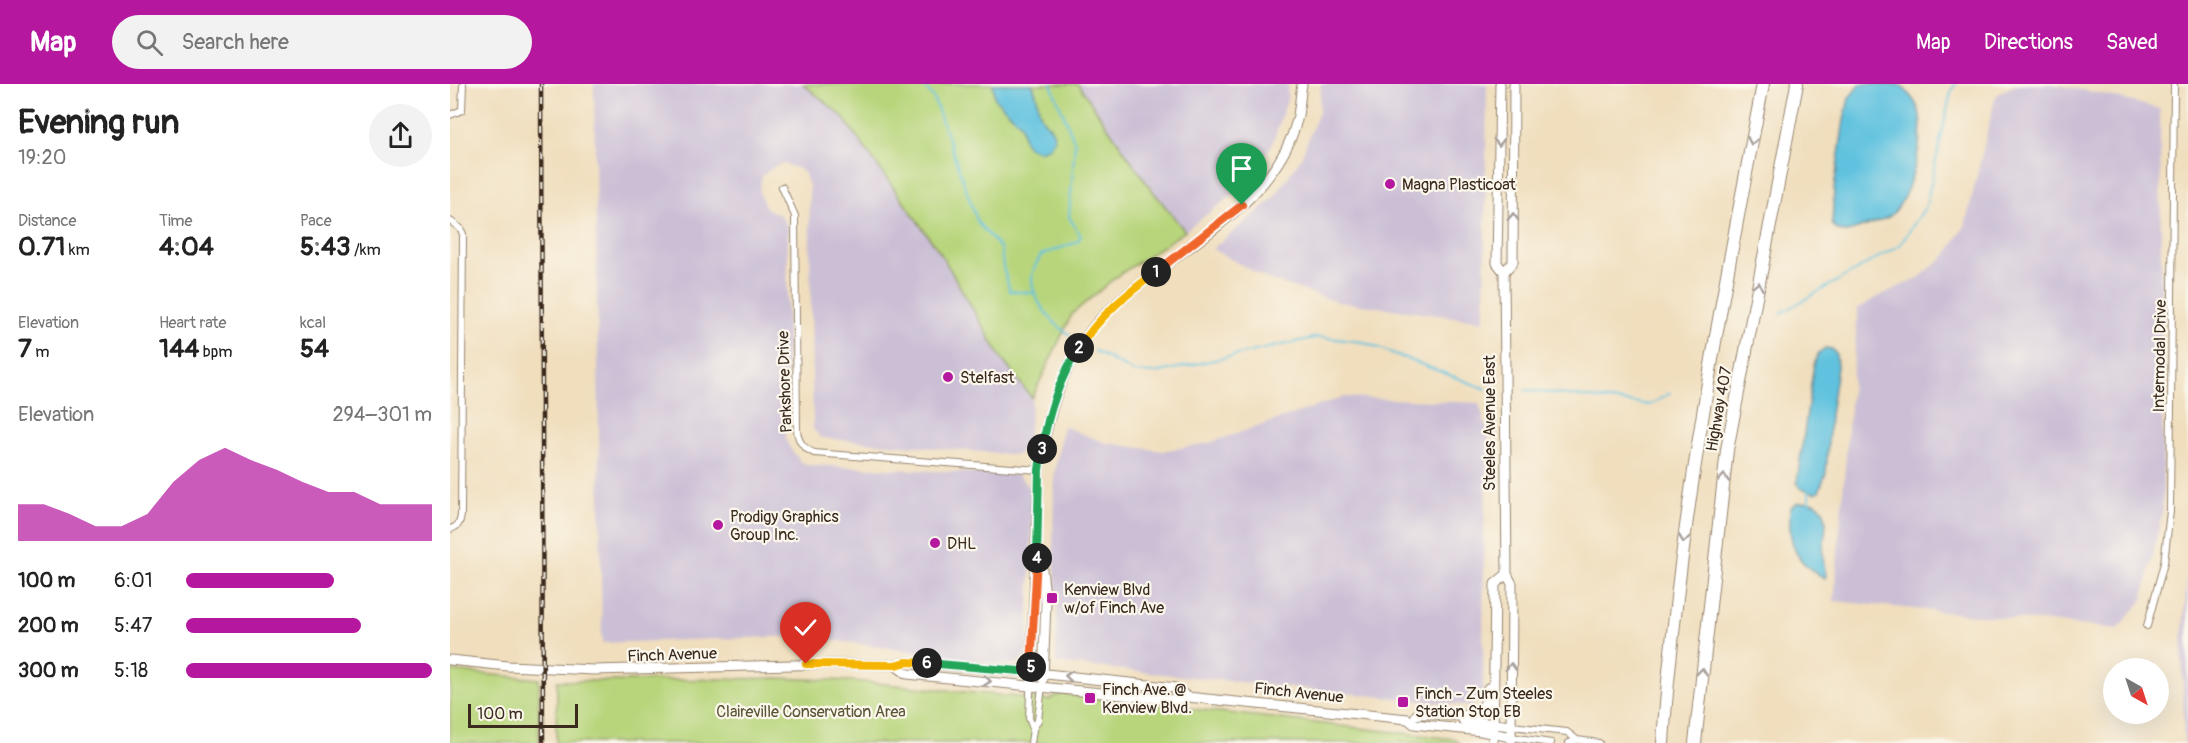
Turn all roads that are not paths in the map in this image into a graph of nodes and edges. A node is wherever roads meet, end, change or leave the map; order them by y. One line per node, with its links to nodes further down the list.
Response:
1 (463, 84): 8 (street)
2 (1302, 84): 12 (main road)
3 (1500, 84): 11 (main road, Steeles Avenue East, one-way to 11)
4 (1514, 84): 11 (main road, Steeles Avenue East, one-way to 4)
5 (1763, 84): 30 (highway, Highway 407, one-way to 30)
6 (1797, 84): 29 (highway, Highway 407, one-way to 6)
7 (2174, 84): 16 (street, Intermodal Drive)
8 (450, 115)
9 (782, 187): 12 (street, Parkshore Drive)
10 (450, 221): 13 (street)
11 (1504, 272): 15 (main road, Steeles Avenue East)
12 (1039, 470): 14 (main road)
13 (450, 530)
14 (1038, 541): 20 (main road); 21 (main road)
15 (1507, 574): 18 (main road, Steeles Avenue East); 27 (main road, Steeles Avenue East, one-way to 15)
16 (2147, 626)
17 (450, 660): 19 (main road, Finch Avenue)
18 (1494, 660): 25 (main road); 26 (main road, Steeles Avenue East)
19 (895, 665): 20 (main road, Finch Avenue); 22 (main road, Finch Avenue, one-way to 22)
20 (1031, 672): 21 (main road, Finch Avenue); 22 (street)
21 (1043, 673): 23 (main road); 24 (main road, Finch Avenue, one-way to 21)
22 (1031, 686): 23 (main road, Finch Avenue); 28 (street)
23 (1042, 687): 24 (main road, Finch Avenue); 28 (street)
24 (1187, 697): 25 (main road, Finch Avenue)
25 (1412, 717): 26 (main road, Finch Avenue); 31 (main road, Finch Avenue)
26 (1493, 723): 27 (main road, Finch Avenue); 31 (main road, Steeles Avenue East)
27 (1511, 726): 32 (main road, Steeles Avenue East); 33 (street)
28 (1033, 729): 34 (street)
29 (1695, 736)
30 (1664, 737)
31 (1493, 738): 32 (main road, Finch Avenue)
32 (1511, 740): 35 (street)
33 (1577, 740): 36 (street); 37 (street)
34 (1031, 743)
35 (1551, 743)
36 (1569, 743)
37 (1599, 743)

